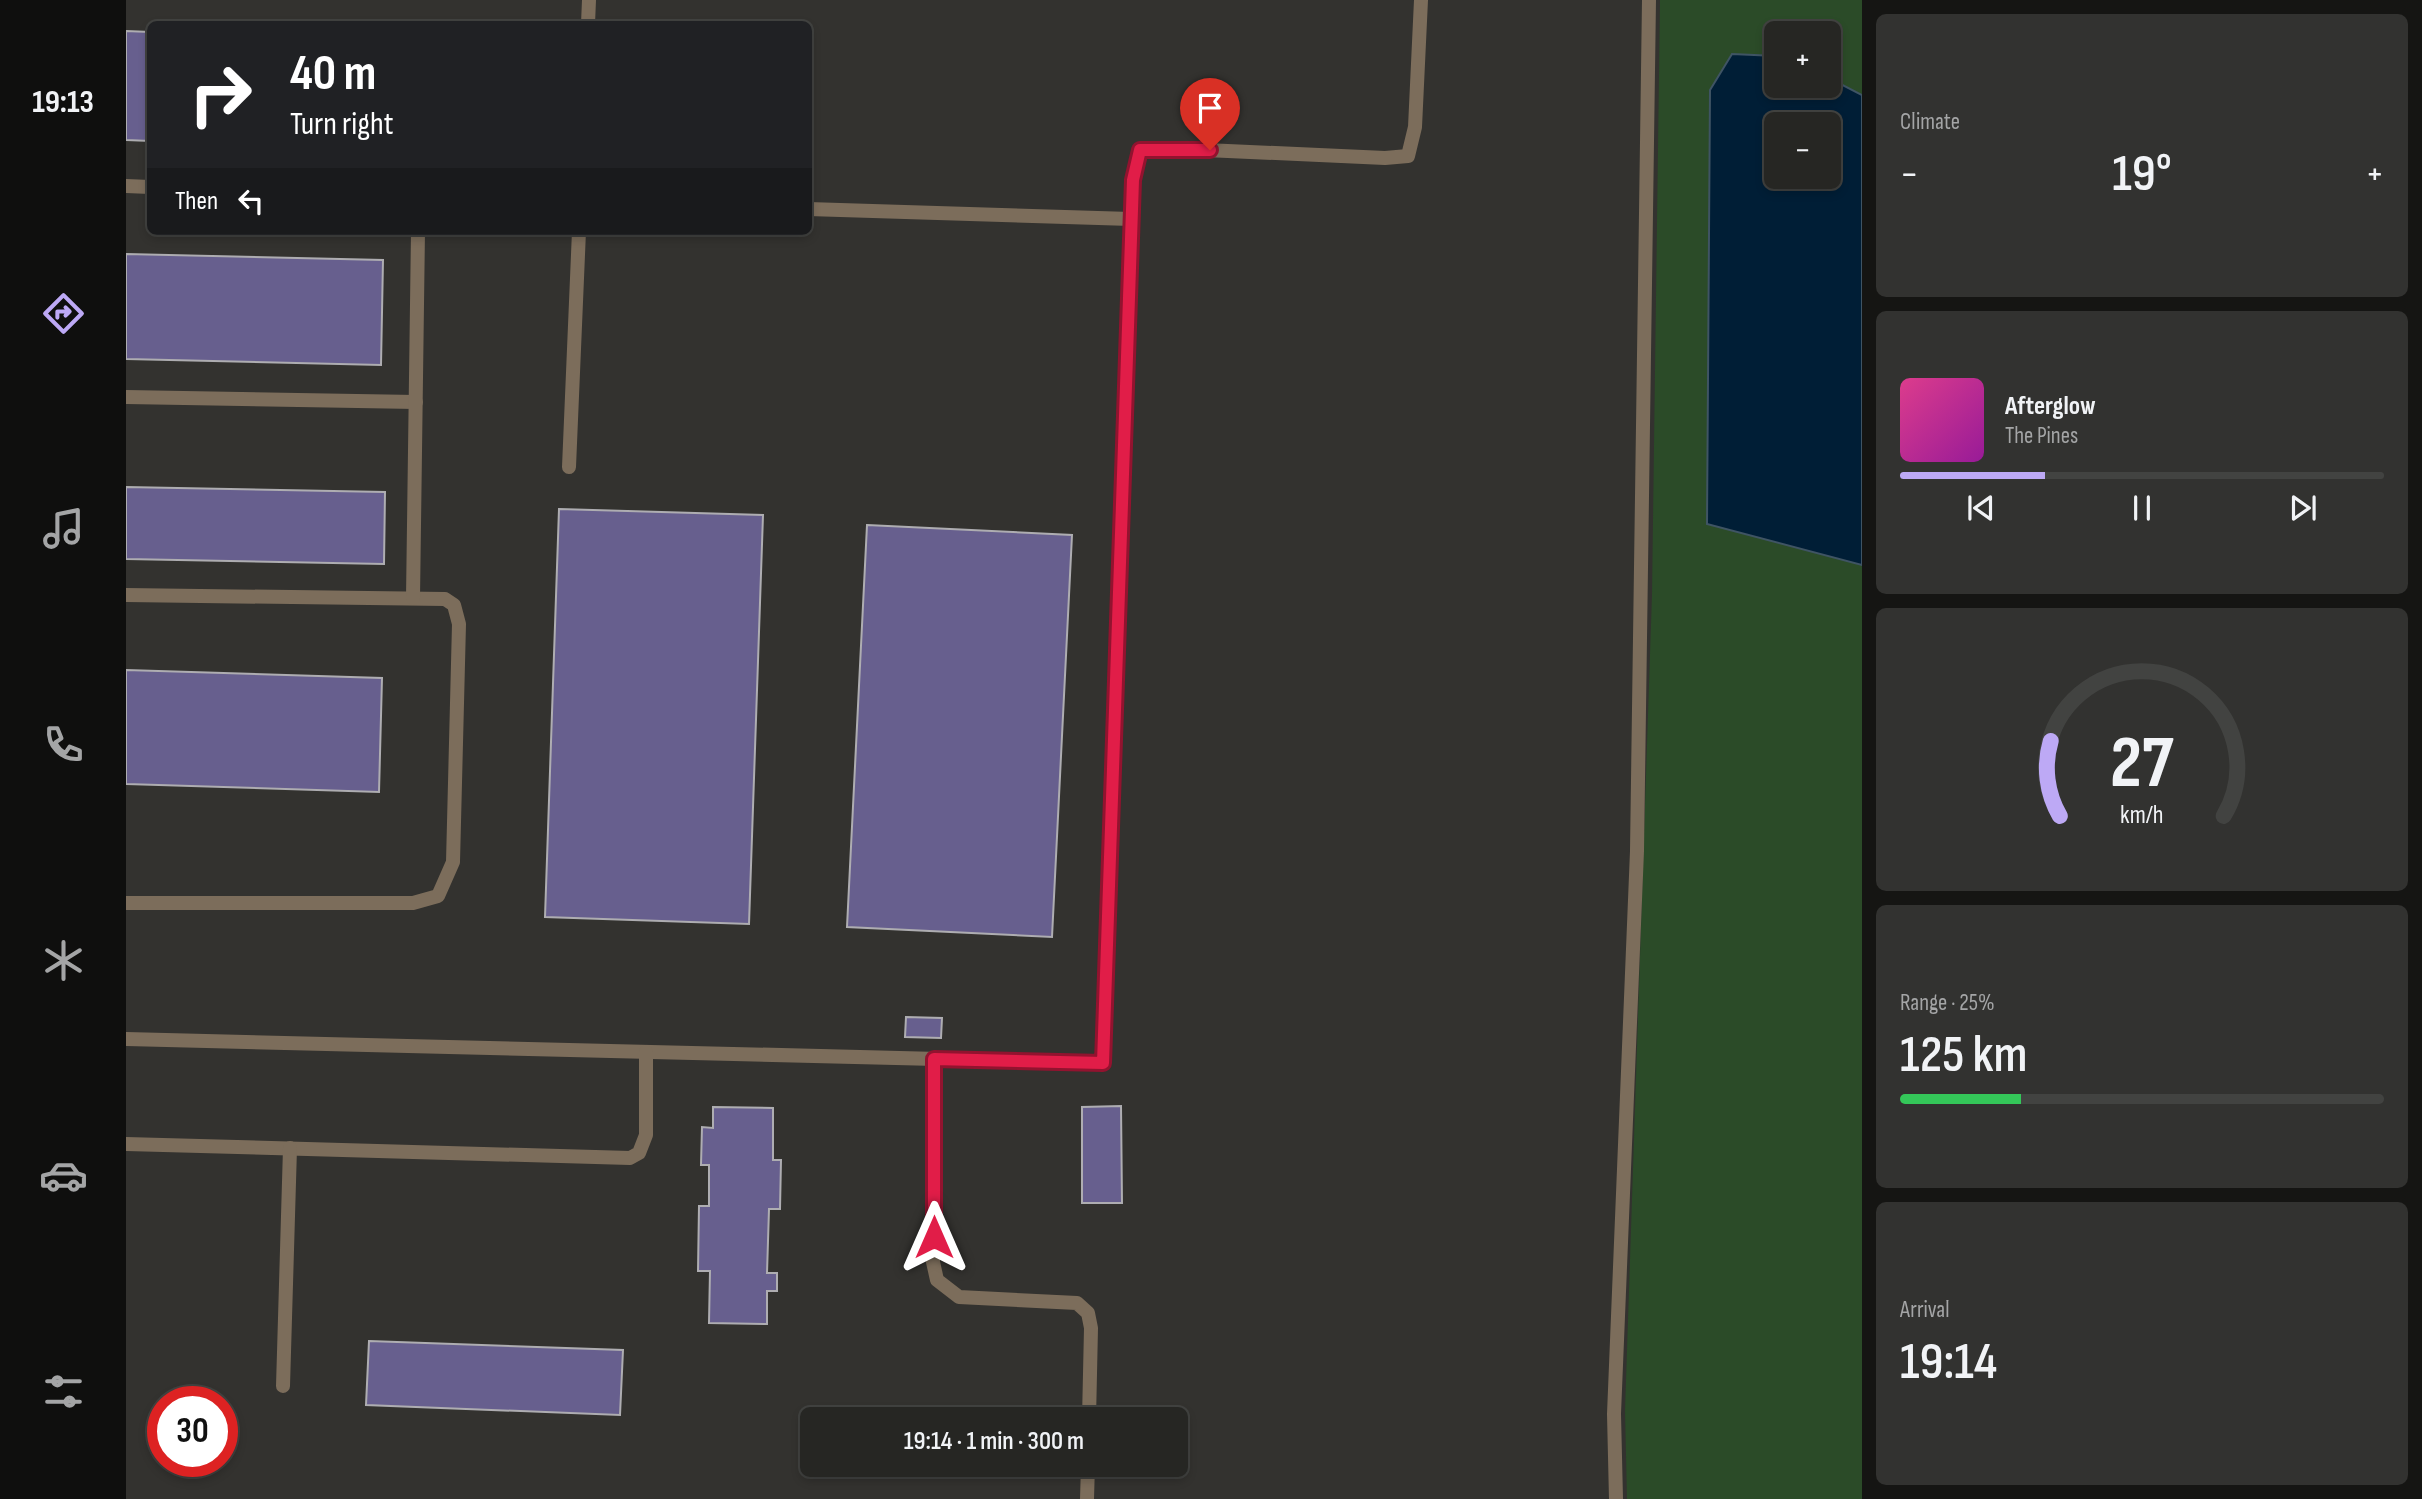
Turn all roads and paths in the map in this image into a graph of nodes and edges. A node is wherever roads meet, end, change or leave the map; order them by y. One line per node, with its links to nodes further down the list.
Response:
1 (589, 0): 4 (street)
2 (1421, 0): 8 (street)
3 (1649, 0): 26 (street)
4 (588, 21)
5 (126, 186): 6 (street)
6 (147, 187)
7 (812, 209): 8 (street)
8 (1131, 219): 19 (street)
9 (418, 235): 12 (street)
10 (579, 235): 13 (street)
11 (126, 397): 12 (street)
12 (416, 402): 15 (street)
13 (569, 467)
14 (126, 595): 15 (street)
15 (413, 598): 16 (street)
16 (126, 903)
17 (126, 1039): 18 (street)
18 (646, 1052): 19 (street); 21 (street)
19 (934, 1059): 23 (street)
20 (126, 1144): 21 (street)
21 (290, 1148): 22 (street)
22 (283, 1386)
23 (1089, 1407)
24 (1088, 1477): 25 (street)
25 (1087, 1499)
26 (1616, 1499)

